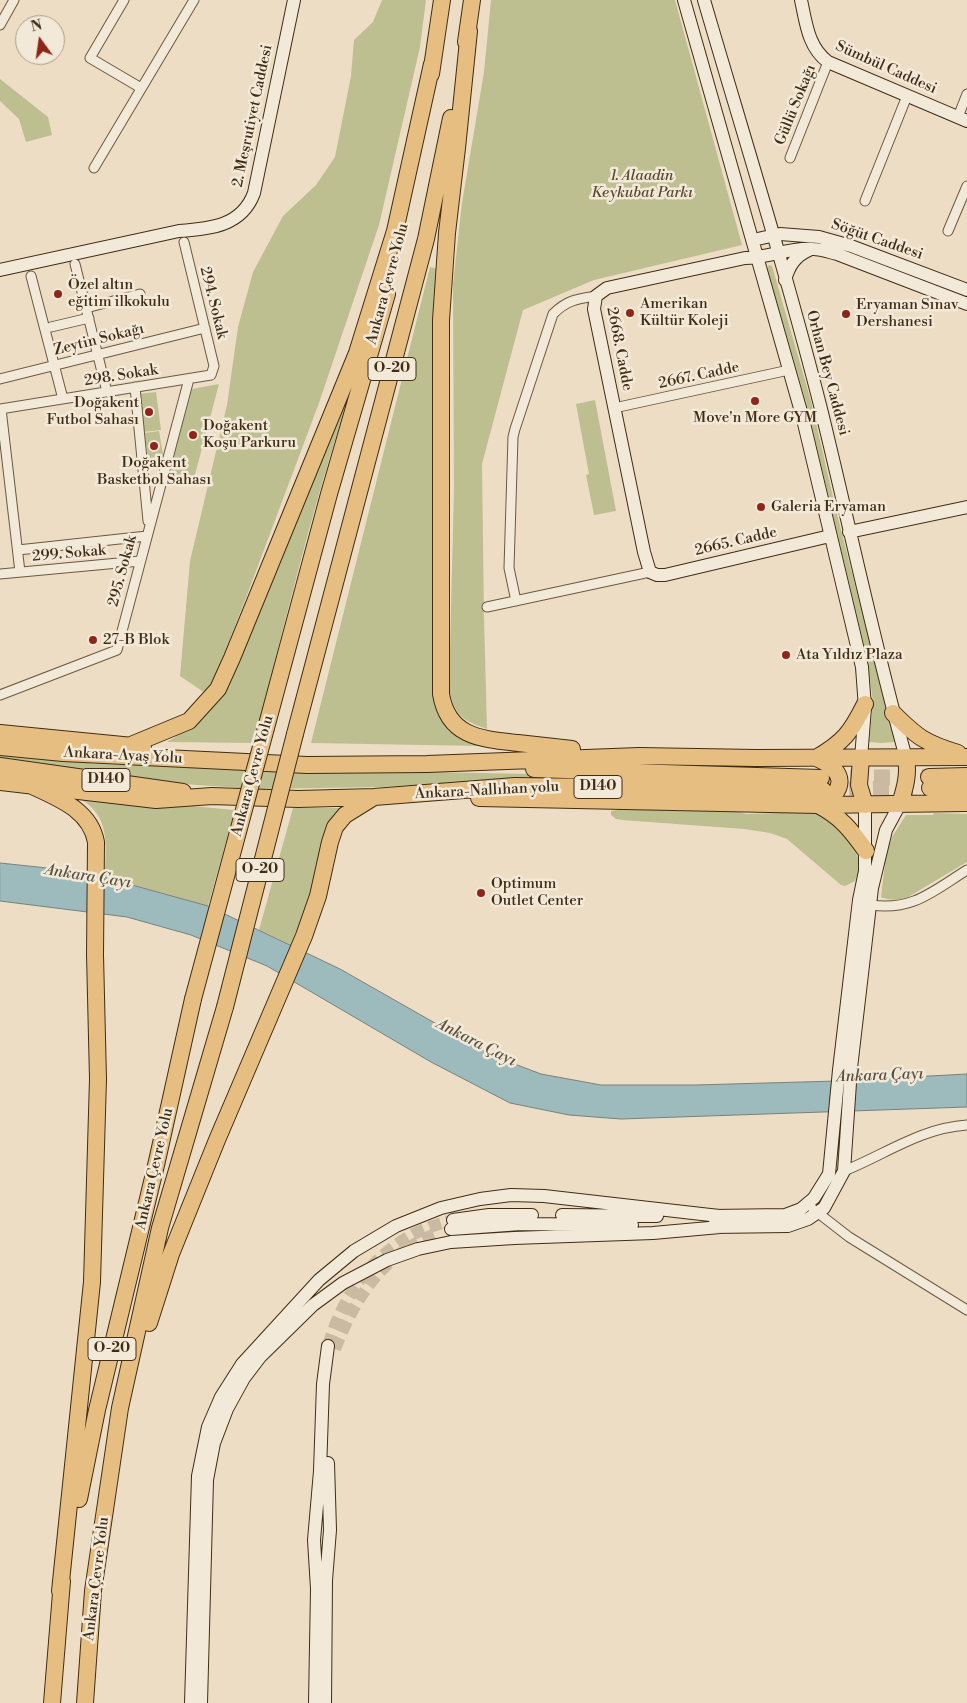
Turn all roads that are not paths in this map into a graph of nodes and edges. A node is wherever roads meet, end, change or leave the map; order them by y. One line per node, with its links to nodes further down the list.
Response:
1 (14, 0): 10 (street)
2 (124, 0): 14 (street)
3 (194, 0): 14 (street)
4 (294, 0): 22 (main road, 2. Meşrutiyet Caddesi)
5 (442, 0): 13 (highway, Ankara Çevre Yolu / O-20)
6 (472, 0): 11 (highway, Ankara Çevre Yolu / O-20)
7 (684, 0): 25 (main road)
8 (704, 0): 24 (main road, Orhan Bey Caddesi)
9 (801, 0): 12 (main road, Sümbül Caddesi)
10 (0, 25)
11 (469, 32): 71 (highway); 99 (highway, Ankara Çevre Yolu / O-20, bridge)
12 (828, 62): 16 (main road, Sümbül Caddesi); 18 (street, Güllü Sokağı)
13 (432, 64): 69 (highway); 102 (highway, Ankara Çevre Yolu / O-20, bridge)
14 (141, 88): 19 (street)
15 (967, 94): 17 (street)
16 (907, 96): 17 (main road, Sümbül Caddesi); 21 (street)
17 (962, 119)
18 (790, 158)
19 (94, 168)
20 (967, 186): 23 (street)
21 (865, 201)
22 (192, 230): 31 (main road, 2. Meşrutiyet Caddesi); 33 (main road, 2. Meşrutiyet Caddesi)
23 (948, 231)
24 (773, 236): 25 (main road, Söğüt Caddesi); 28 (main road, Orhan Bey Caddesi); 35 (main road, Söğüt Caddesi)
25 (753, 240): 29 (main road)
26 (184, 242): 42 (street, 294. Sokak)
27 (813, 248): 28 (main road, Söğüt Caddesi); 34 (main road); 38 (main road, Söğüt Caddesi)
28 (778, 254): 29 (main road, Söğüt Caddesi); 34 (main road, Orhan Bey Caddesi)
29 (758, 258): 37 (main road, 2668. Cadde); 46 (main road)
30 (75, 264): 39 (street)
31 (0, 270)
32 (31, 276): 44 (street)
33 (0, 278)
34 (785, 280): 56 (main road, Orhan Bey Caddesi)
35 (967, 290)
36 (140, 294): 39 (street)
37 (596, 296): 52 (main road, 2668. Cadde); 63 (street)
38 (967, 304)
39 (86, 308): 40 (street)
40 (88, 318): 41 (street); 43 (street)
41 (51, 327)
42 (205, 328): 43 (street, Zeytin Sokağı); 45 (street, 294. Sokak)
43 (98, 354): 44 (street, Zeytin Sokağı); 50 (street)
44 (54, 365): 48 (street, Zeytin Sokağı); 51 (street)
45 (214, 370): 47 (street, 298. Sokak)
46 (789, 370): 52 (street, 2667. Cadde); 57 (main road)
47 (188, 378): 49 (street, 298. Sokak); 55 (street, 295. Sokak)
48 (0, 379)
49 (135, 387): 50 (street, 298. Sokak); 55 (street)
50 (107, 392): 51 (street, 298. Sokak)
51 (63, 399): 53 (street, 298. Sokak)
52 (614, 408): 61 (main road, 2668. Cadde)
53 (0, 409): 58 (street)
54 (967, 507): 56 (main road)
55 (148, 532): 58 (street); 59 (street, 295. Sokak)
56 (849, 532): 67 (main road, Orhan Bey Caddesi)
57 (830, 536): 61 (main road, 2665. Cadde); 66 (main road)
58 (18, 550): 60 (street)
59 (140, 561): 60 (street, 299. Sokak); 65 (street, 295. Sokak)
60 (20, 572): 62 (street, 299. Sokak)
61 (650, 572): 63 (street)
62 (0, 574)
63 (516, 601): 64 (street)
64 (487, 607)
65 (0, 695)
66 (865, 704): 73 (highway); 74 (main road)
67 (893, 713): 72 (highway); 75 (main road, Orhan Bey Caddesi)
68 (0, 733): 69 (highway)
69 (132, 745): 76 (highway)
70 (0, 747): 76 (highway, Ankara-Ayaş Yolu / D140)
71 (639, 756): 73 (highway); 77 (highway)
72 (967, 757): 75 (highway)
73 (816, 758): 74 (highway); 83 (highway)
74 (861, 758): 75 (highway); 88 (highway)
75 (906, 758): 87 (highway)
76 (221, 762): 77 (highway, Ankara-Ayaş Yolu / D140)
77 (427, 764): 83 (highway, Ankara-Nallıhan yolu / D140)
78 (0, 766): 84 (highway, Ankara-Ayaş Yolu / D140)
79 (967, 776): 82 (highway)
80 (0, 782): 81 (highway)
81 (30, 785): 84 (highway); 102 (highway)
82 (967, 788)
83 (821, 791): 85 (highway, Ankara-Nallıhan yolu / D140); 88 (highway); 89 (highway)
84 (212, 796): 85 (highway, Ankara-Nallıhan yolu / D140)
85 (374, 797): 99 (highway)
86 (967, 803): 87 (highway)
87 (900, 804): 88 (highway); 91 (main road)
88 (865, 805): 89 (main road)
89 (866, 851): 91 (main road)
90 (967, 870): 91 (street)
91 (865, 902): 92 (main road)
92 (841, 1124): 94 (main road); 95 (main road)
93 (967, 1124): 94 (street)
94 (844, 1171): 95 (main road)
95 (812, 1208): 96 (main road); 98 (street)
96 (719, 1221): 97 (main road); 105 (main road); 106 (main road)
97 (449, 1225)
98 (967, 1310)
99 (120, 1408): 104 (highway, Ankara Çevre Yolu / O-20)
100 (314, 1540): 101 (main road); 101 (main road); 107 (main road)
101 (330, 1541): 108 (main road)
102 (60, 1591): 103 (highway, Ankara Çevre Yolu / O-20)
103 (52, 1703)
104 (85, 1703)
105 (191, 1703)
106 (201, 1703)
107 (315, 1703)
108 (325, 1703)

